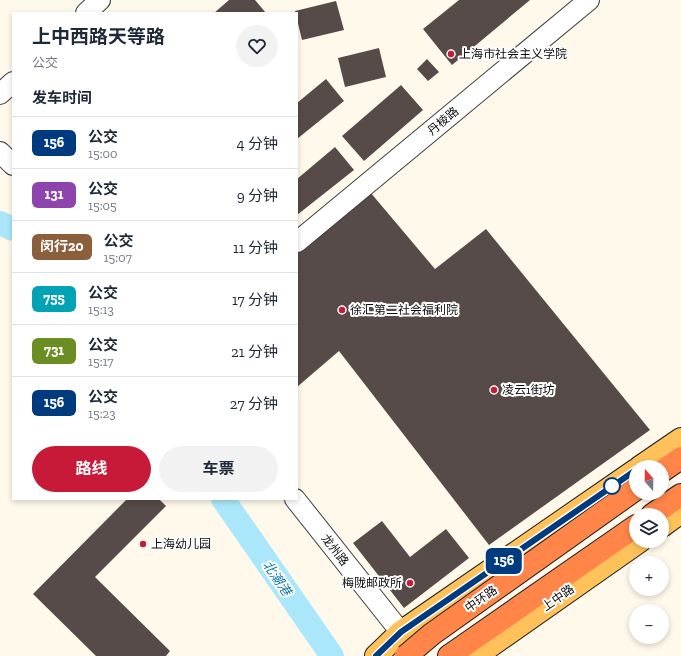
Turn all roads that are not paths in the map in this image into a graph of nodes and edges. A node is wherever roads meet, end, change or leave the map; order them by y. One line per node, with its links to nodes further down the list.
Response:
1 (100, 0): 3 (street)
2 (589, 0): 8 (street, 丹棱路)
3 (87, 12)
4 (12, 83): 5 (street)
5 (0, 94)
6 (0, 152): 7 (street)
7 (12, 164)
8 (298, 241)
9 (681, 439): 11 (main road)
10 (681, 458): 12 (highway)
11 (650, 460)
12 (669, 466)
13 (629, 475): 22 (main road)
14 (629, 494): 24 (highway, 中环路, bridge)
15 (681, 495): 17 (highway)
16 (296, 500): 22 (street, 龙州路)
17 (662, 508)
18 (681, 512): 19 (main road)
19 (669, 521)
20 (629, 531): 26 (highway)
21 (630, 548): 27 (main road, 上中路)
22 (401, 632): 23 (main road); 25 (street, 龙州路)
23 (376, 656)
24 (406, 656)
25 (420, 656)
26 (449, 656)
27 (476, 656)

